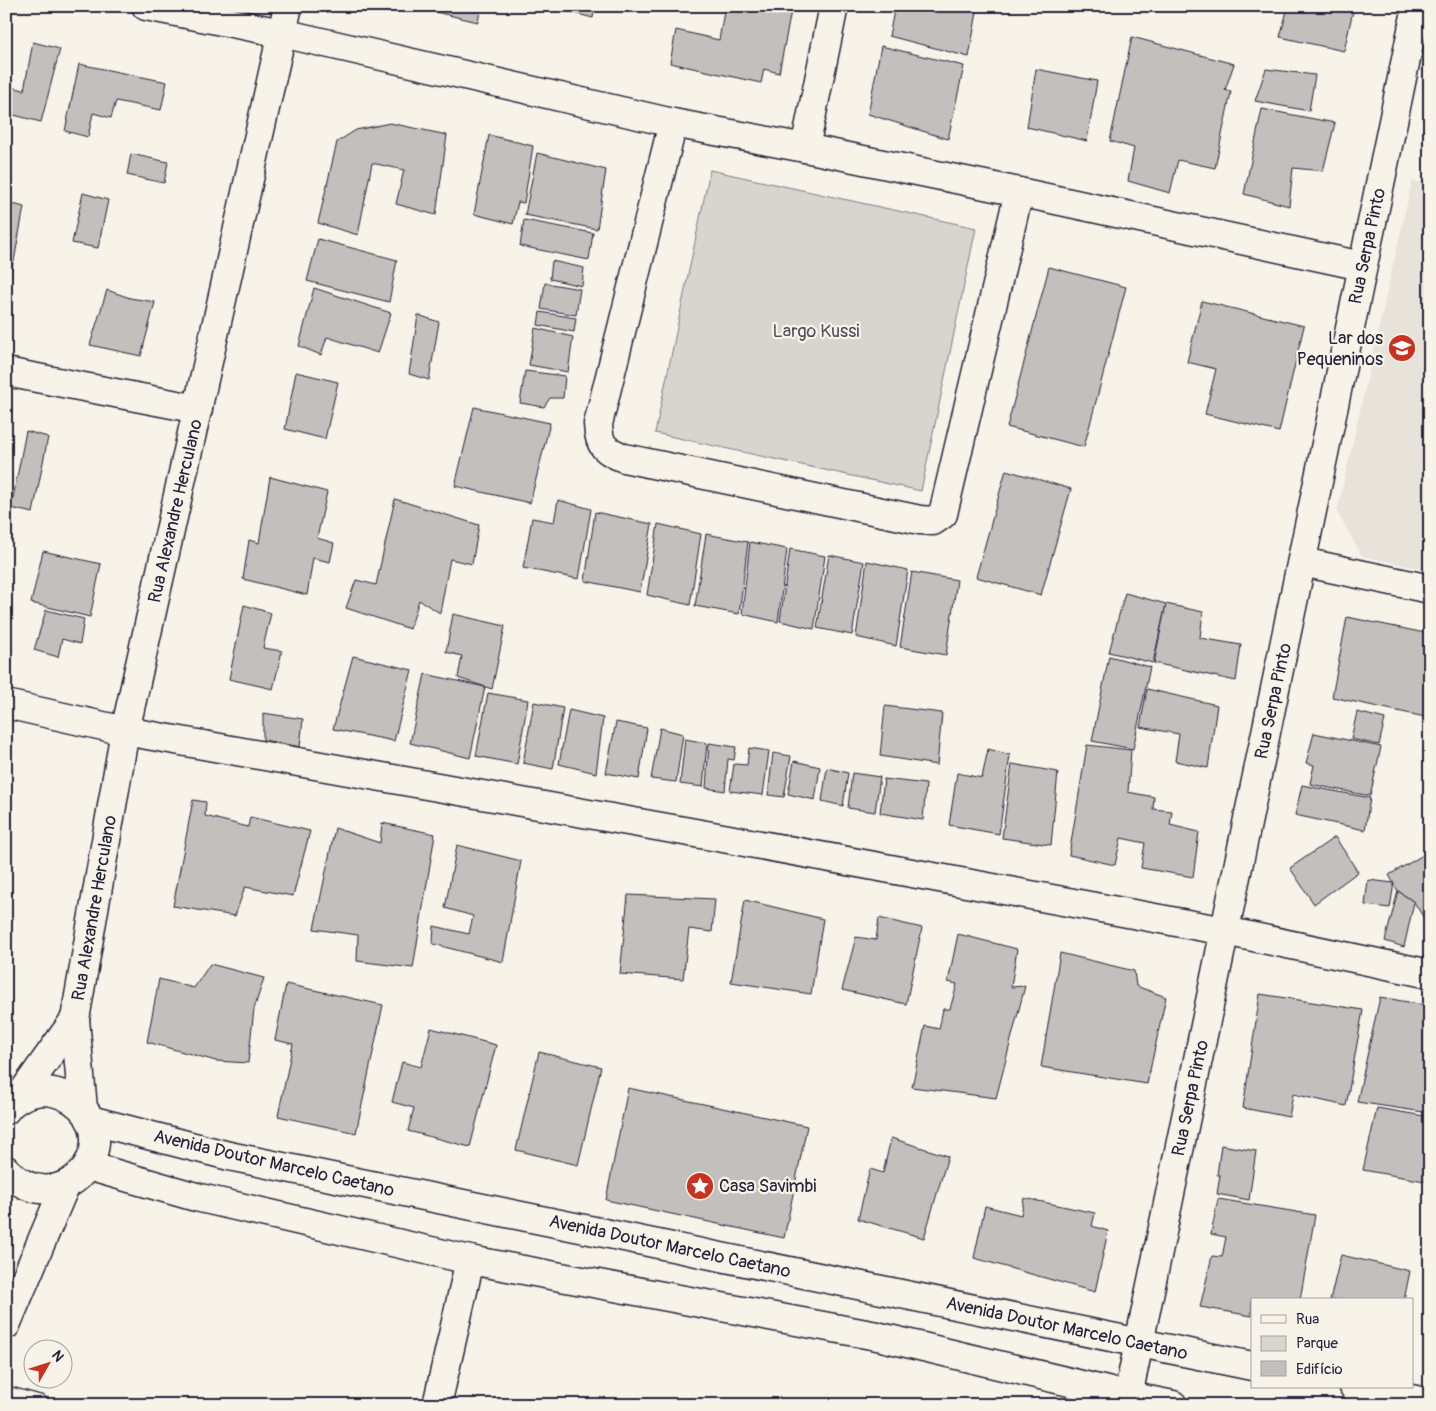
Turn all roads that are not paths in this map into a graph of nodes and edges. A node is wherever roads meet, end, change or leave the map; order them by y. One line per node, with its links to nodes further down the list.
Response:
1 (146, 6): 5 (street)
2 (288, 6): 5 (street, Rua Alexandre Herculano)
3 (834, 6): 7 (street)
4 (1417, 6): 9 (street, Rua Serpa Pinto)
5 (282, 33): 6 (street); 11 (street, Rua Alexandre Herculano)
6 (673, 123): 7 (street); 8 (street)
7 (805, 148): 8 (street)
8 (1019, 192): 9 (street)
9 (1362, 266): 12 (street, Rua Serpa Pinto)
10 (6, 372): 11 (street)
11 (198, 409): 15 (street, Rua Alexandre Herculano)
12 (1302, 562): 13 (street); 16 (street, Rua Serpa Pinto)
13 (1430, 589)
14 (6, 704): 15 (street)
15 (125, 731): 16 (street); 18 (street, Rua Alexandre Herculano)
16 (1225, 932): 17 (street); 26 (street, Rua Serpa Pinto)
17 (1430, 974)
18 (75, 1019): 19 (street, Rua Alexandre Herculano); 20 (street, Rua Alexandre Herculano)
19 (10, 1106): 20 (street, Avenida Doutor Marcelo Caetano)
20 (87, 1115): 21 (street); 26 (street, Avenida Doutor Marcelo Caetano)
21 (88, 1166): 23 (street); 24 (street)
22 (6, 1170): 23 (street)
23 (66, 1186): 25 (street)
24 (470, 1260): 30 (street); 33 (street)
25 (6, 1325)
26 (1139, 1342): 27 (street, Avenida Doutor Marcelo Caetano); 30 (street, Rua Serpa Pinto)
27 (1251, 1366)
28 (1359, 1388): 31 (street)
29 (6, 1396): 32 (lane)
30 (1127, 1400): 34 (street)
31 (1430, 1403)
32 (39, 1405)
33 (437, 1405)
34 (1173, 1405)

